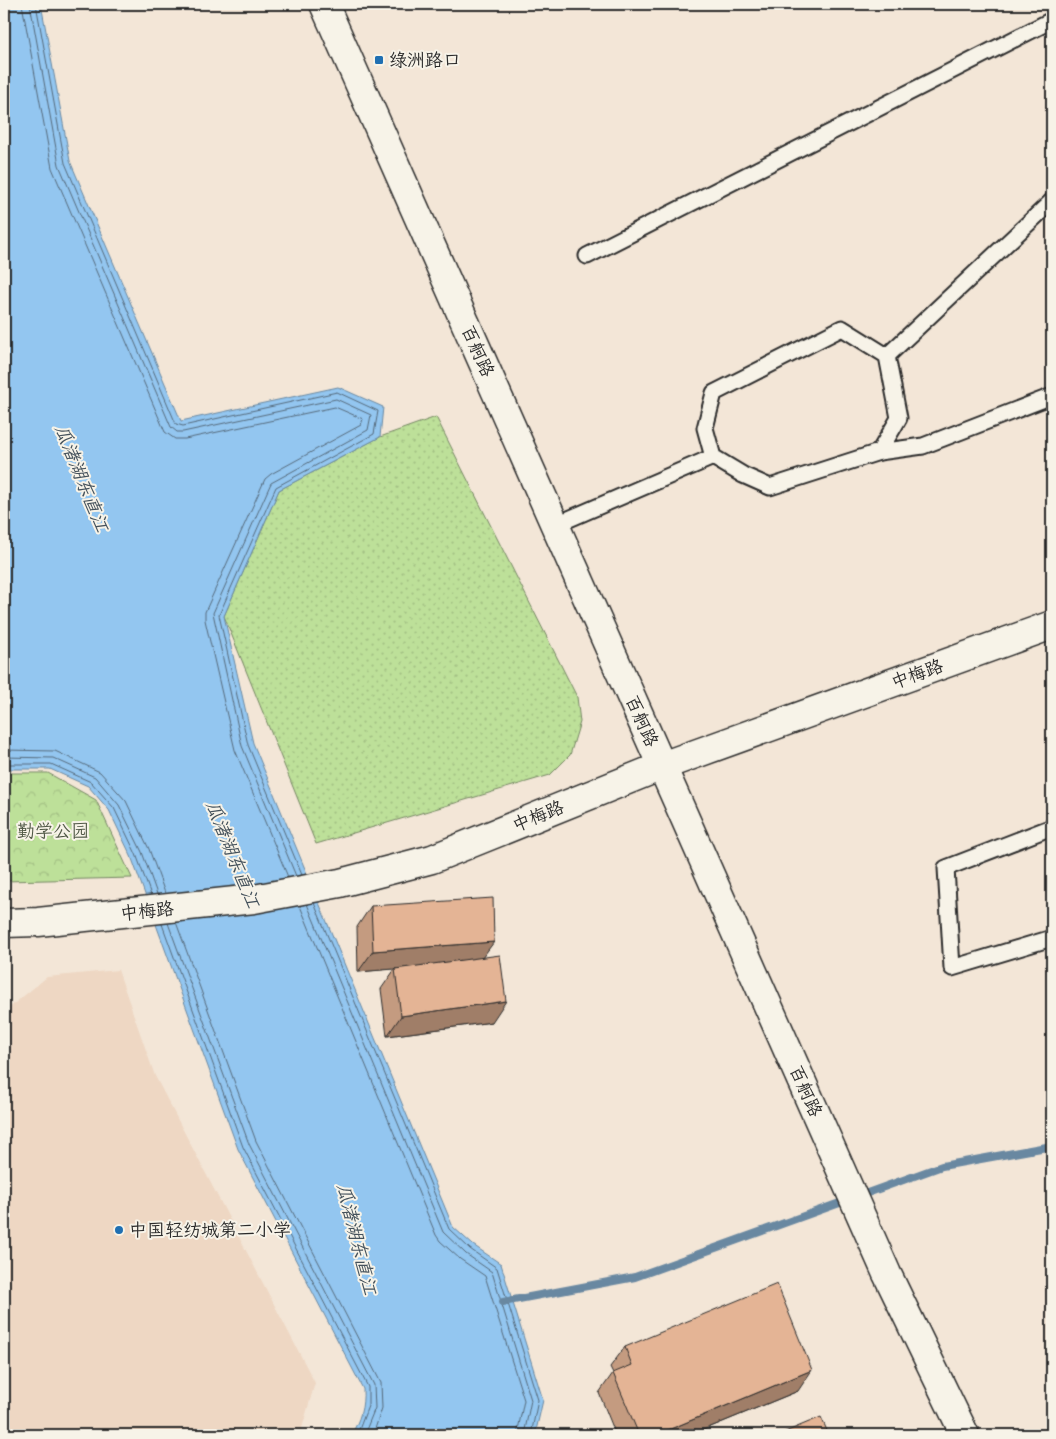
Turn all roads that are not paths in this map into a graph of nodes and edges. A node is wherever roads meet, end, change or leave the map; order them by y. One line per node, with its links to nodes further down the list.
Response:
1 (324, 4): 9 (street, 百舸路)
2 (1052, 20): 4 (lane)
3 (1052, 201): 5 (lane)
4 (587, 256)
5 (887, 356): 7 (lane); 8 (lane)
6 (1051, 400): 7 (lane)
7 (879, 452): 8 (lane)
8 (714, 457): 9 (lane)
9 (555, 525): 11 (street, 百舸路)
10 (1052, 625): 11 (street, 中梅路)
11 (662, 766): 13 (street, 中梅路); 15 (street, 百舸路)
12 (1052, 827): 14 (lane)
13 (4, 923)
14 (1052, 938)
15 (965, 1435)

